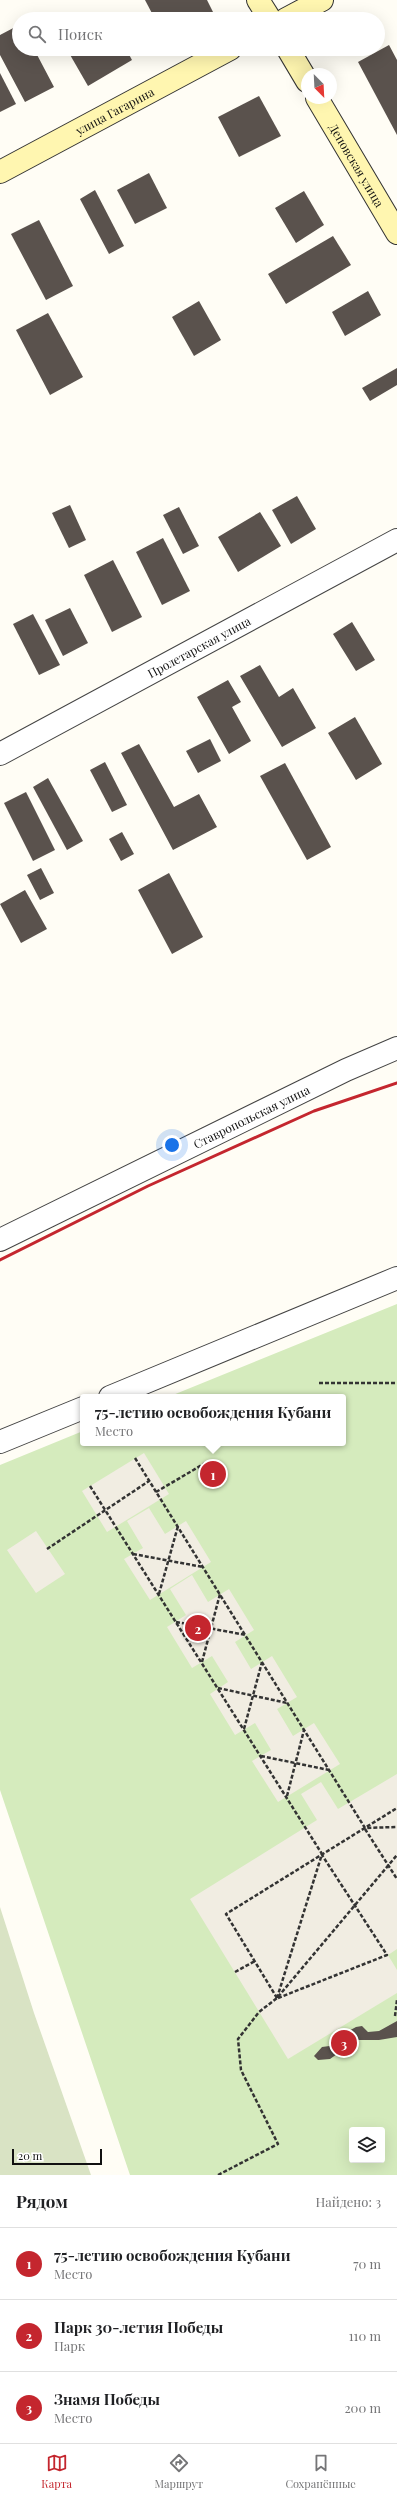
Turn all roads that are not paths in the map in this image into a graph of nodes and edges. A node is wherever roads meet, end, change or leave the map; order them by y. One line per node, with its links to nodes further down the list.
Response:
1 (258, 0): 3 (street)
2 (322, 0): 4 (street)
3 (266, 12)
4 (299, 12)
5 (217, 56): 9 (street, улица Гагарина)
6 (292, 56): 7 (street)
7 (301, 72)
8 (321, 104): 10 (street, Деповская улица)
9 (0, 172)
10 (397, 233)
11 (397, 540): 12 (street, Пролетарская улица)
12 (0, 754)
13 (397, 1048): 14 (street, Ставропольская улица)
14 (0, 1240)
15 (397, 1278): 16 (street)
16 (117, 1394)
17 (80, 1409): 18 (street)
18 (0, 1442)

